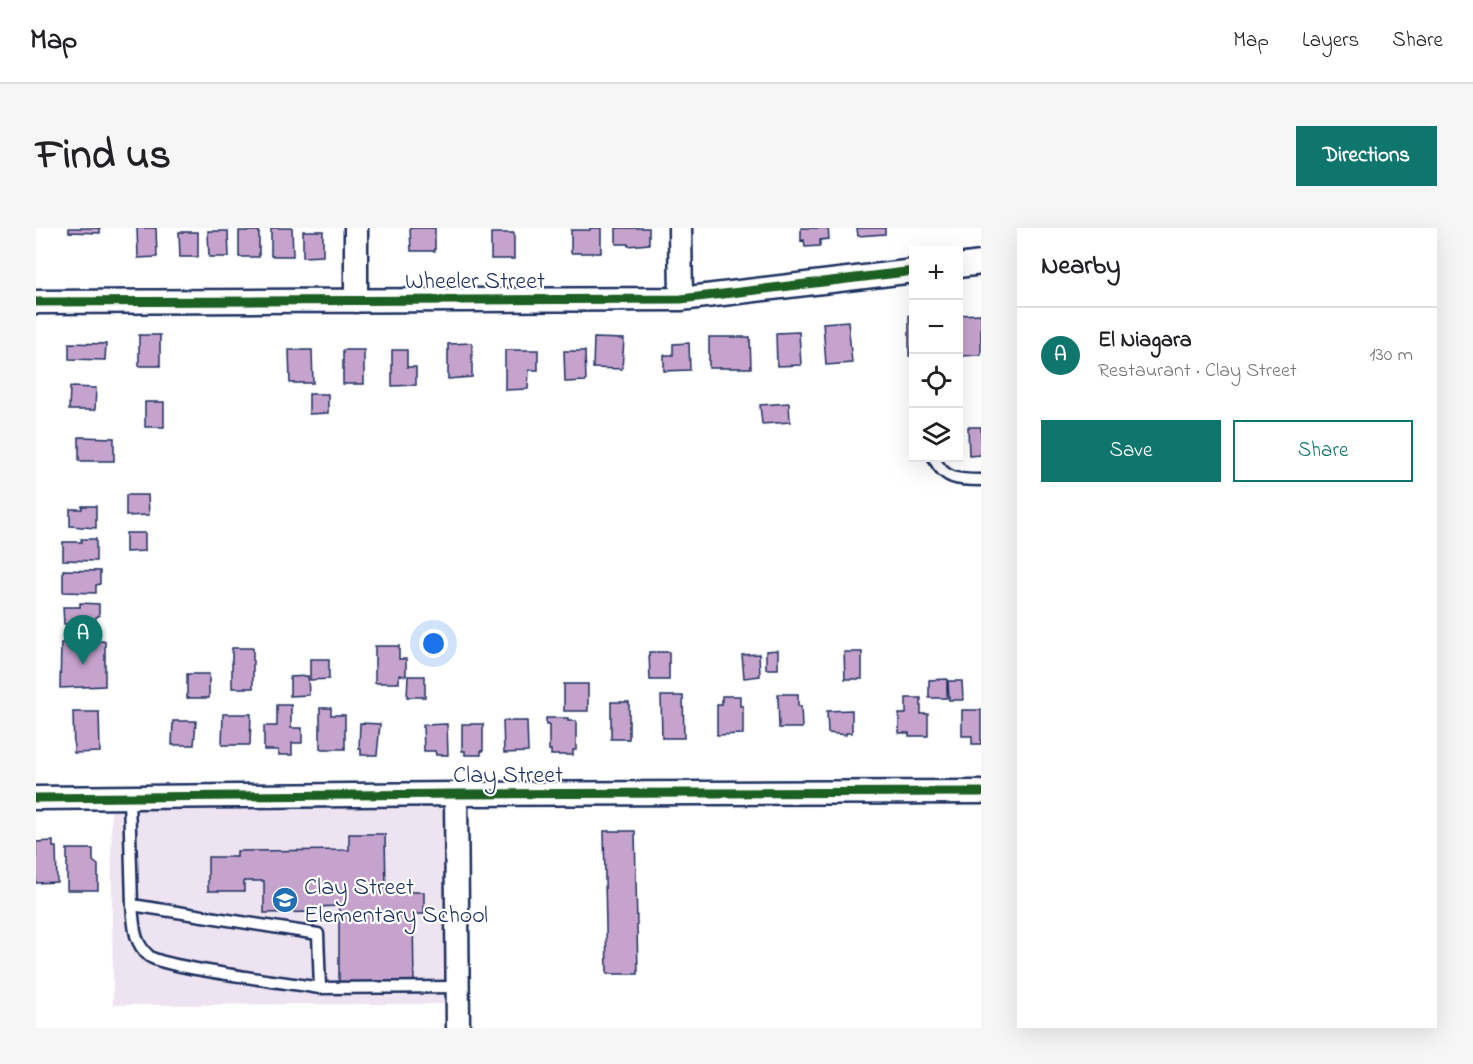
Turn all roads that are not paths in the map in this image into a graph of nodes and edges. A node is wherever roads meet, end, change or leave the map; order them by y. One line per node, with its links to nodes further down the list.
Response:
1 (356, 228): 7 (street)
2 (680, 228): 6 (street)
3 (981, 263): 4 (street)
4 (963, 265)
5 (909, 272): 6 (street, Wheeler Street)
6 (681, 299): 7 (street, Wheeler Street)
7 (356, 301): 8 (street, Wheeler Street)
8 (36, 302)
9 (936, 462): 10 (lane)
10 (981, 480)
11 (981, 792): 12 (street, Clay Street)
12 (456, 794): 14 (street, Clay Street); 17 (street)
13 (36, 798): 14 (street, Clay Street)
14 (129, 798): 15 (lane)
15 (132, 905): 16 (lane); 16 (lane)
16 (320, 987): 17 (lane)
17 (458, 987): 18 (street)
18 (458, 1028)

